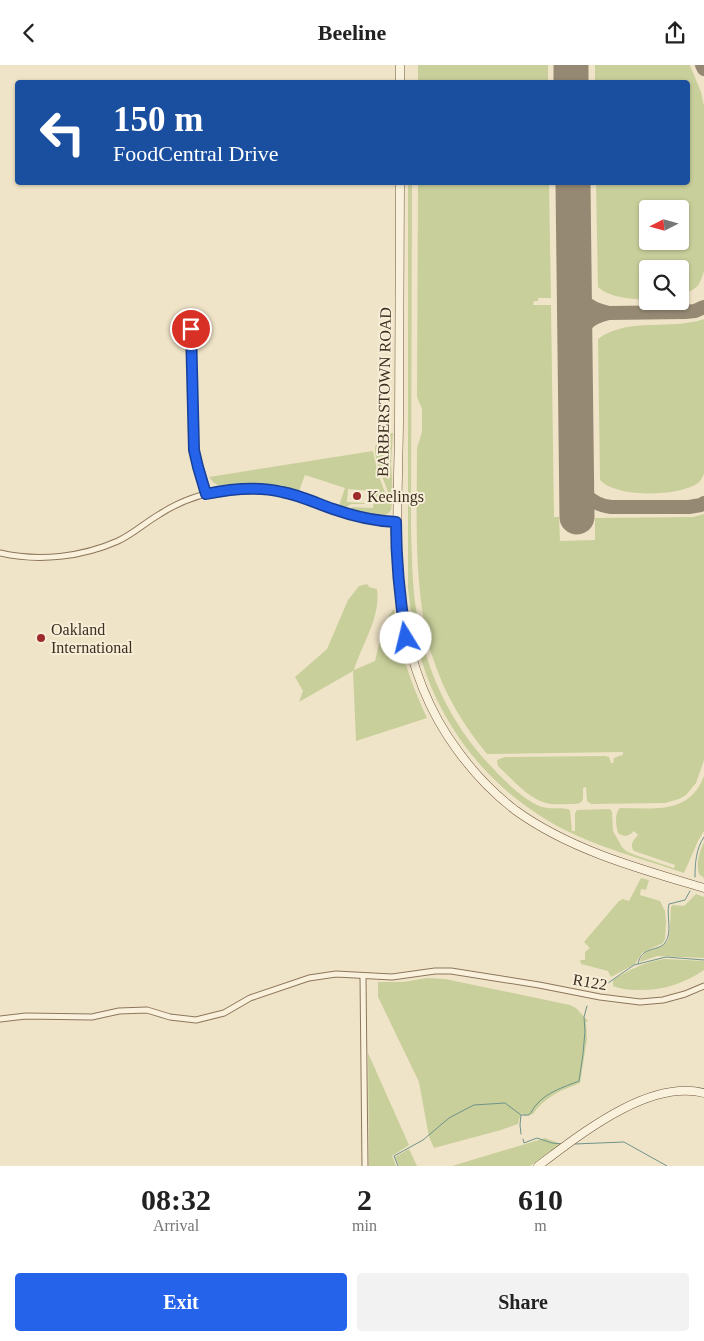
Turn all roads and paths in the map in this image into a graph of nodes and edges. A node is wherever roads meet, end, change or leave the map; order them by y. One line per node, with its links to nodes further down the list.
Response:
1 (400, 65): 2 (main road)
2 (400, 80)
3 (400, 185): 6 (main road, BARBERSTOWN ROAD)
4 (191, 329): 5 (street)
5 (206, 494): 6 (street); 7 (street)
6 (396, 522): 8 (main road, BARBERSTOWN ROAD)
7 (0, 553)
8 (704, 887)
9 (363, 976): 10 (street, R122); 11 (street, R122); 13 (street)
10 (704, 986)
11 (0, 1019)
12 (704, 1093): 14 (main road)
13 (365, 1166)
14 (538, 1166)

